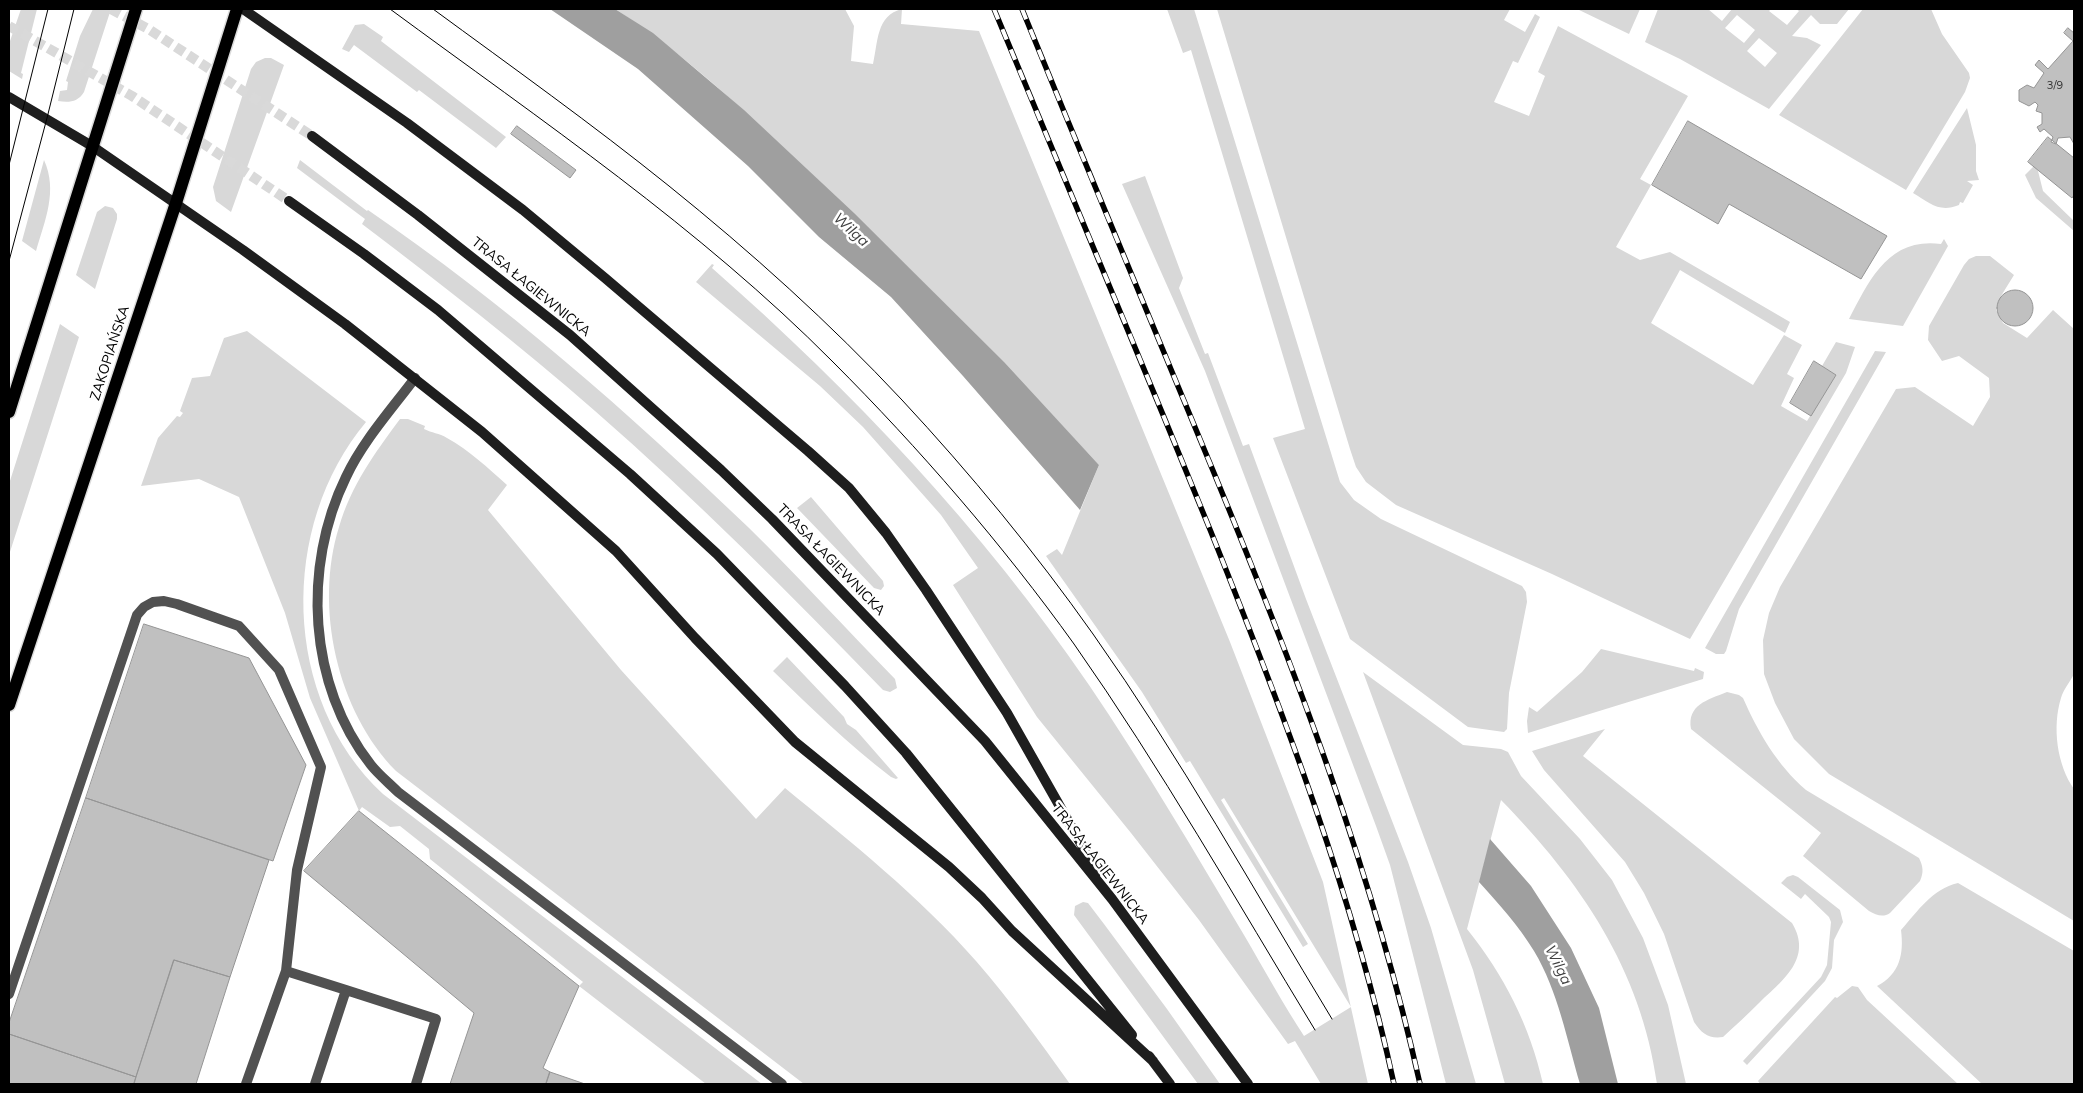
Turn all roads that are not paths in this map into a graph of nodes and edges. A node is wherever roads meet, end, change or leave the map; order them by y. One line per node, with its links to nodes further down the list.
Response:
1 (136, 9): 6 (main road)
2 (237, 9): 8 (main road, ZAKOPIAŃSKA)
3 (243, 9): 12 (main road)
4 (9, 97): 6 (main road)
5 (312, 136): 12 (main road, TRASA ŁAGIEWNICKA)
6 (92, 146): 8 (main road); 10 (main road)
7 (289, 201): 16 (main road)
8 (176, 203): 9 (main road); 11 (main road, ZAKOPIAŃSKA)
9 (415, 378): 16 (main road); 20 (lane)
10 (9, 412)
11 (9, 705)
12 (1112, 900): 22 (main road, TRASA ŁAGIEWNICKA)
13 (286, 971): 14 (lane); 15 (lane); 17 (lane)
14 (346, 990): 18 (lane); 19 (lane)
15 (9, 994)
16 (1153, 1061): 21 (main road)
17 (246, 1084)
18 (315, 1084)
19 (416, 1084)
20 (782, 1084)
21 (1170, 1084)
22 (1248, 1084)

